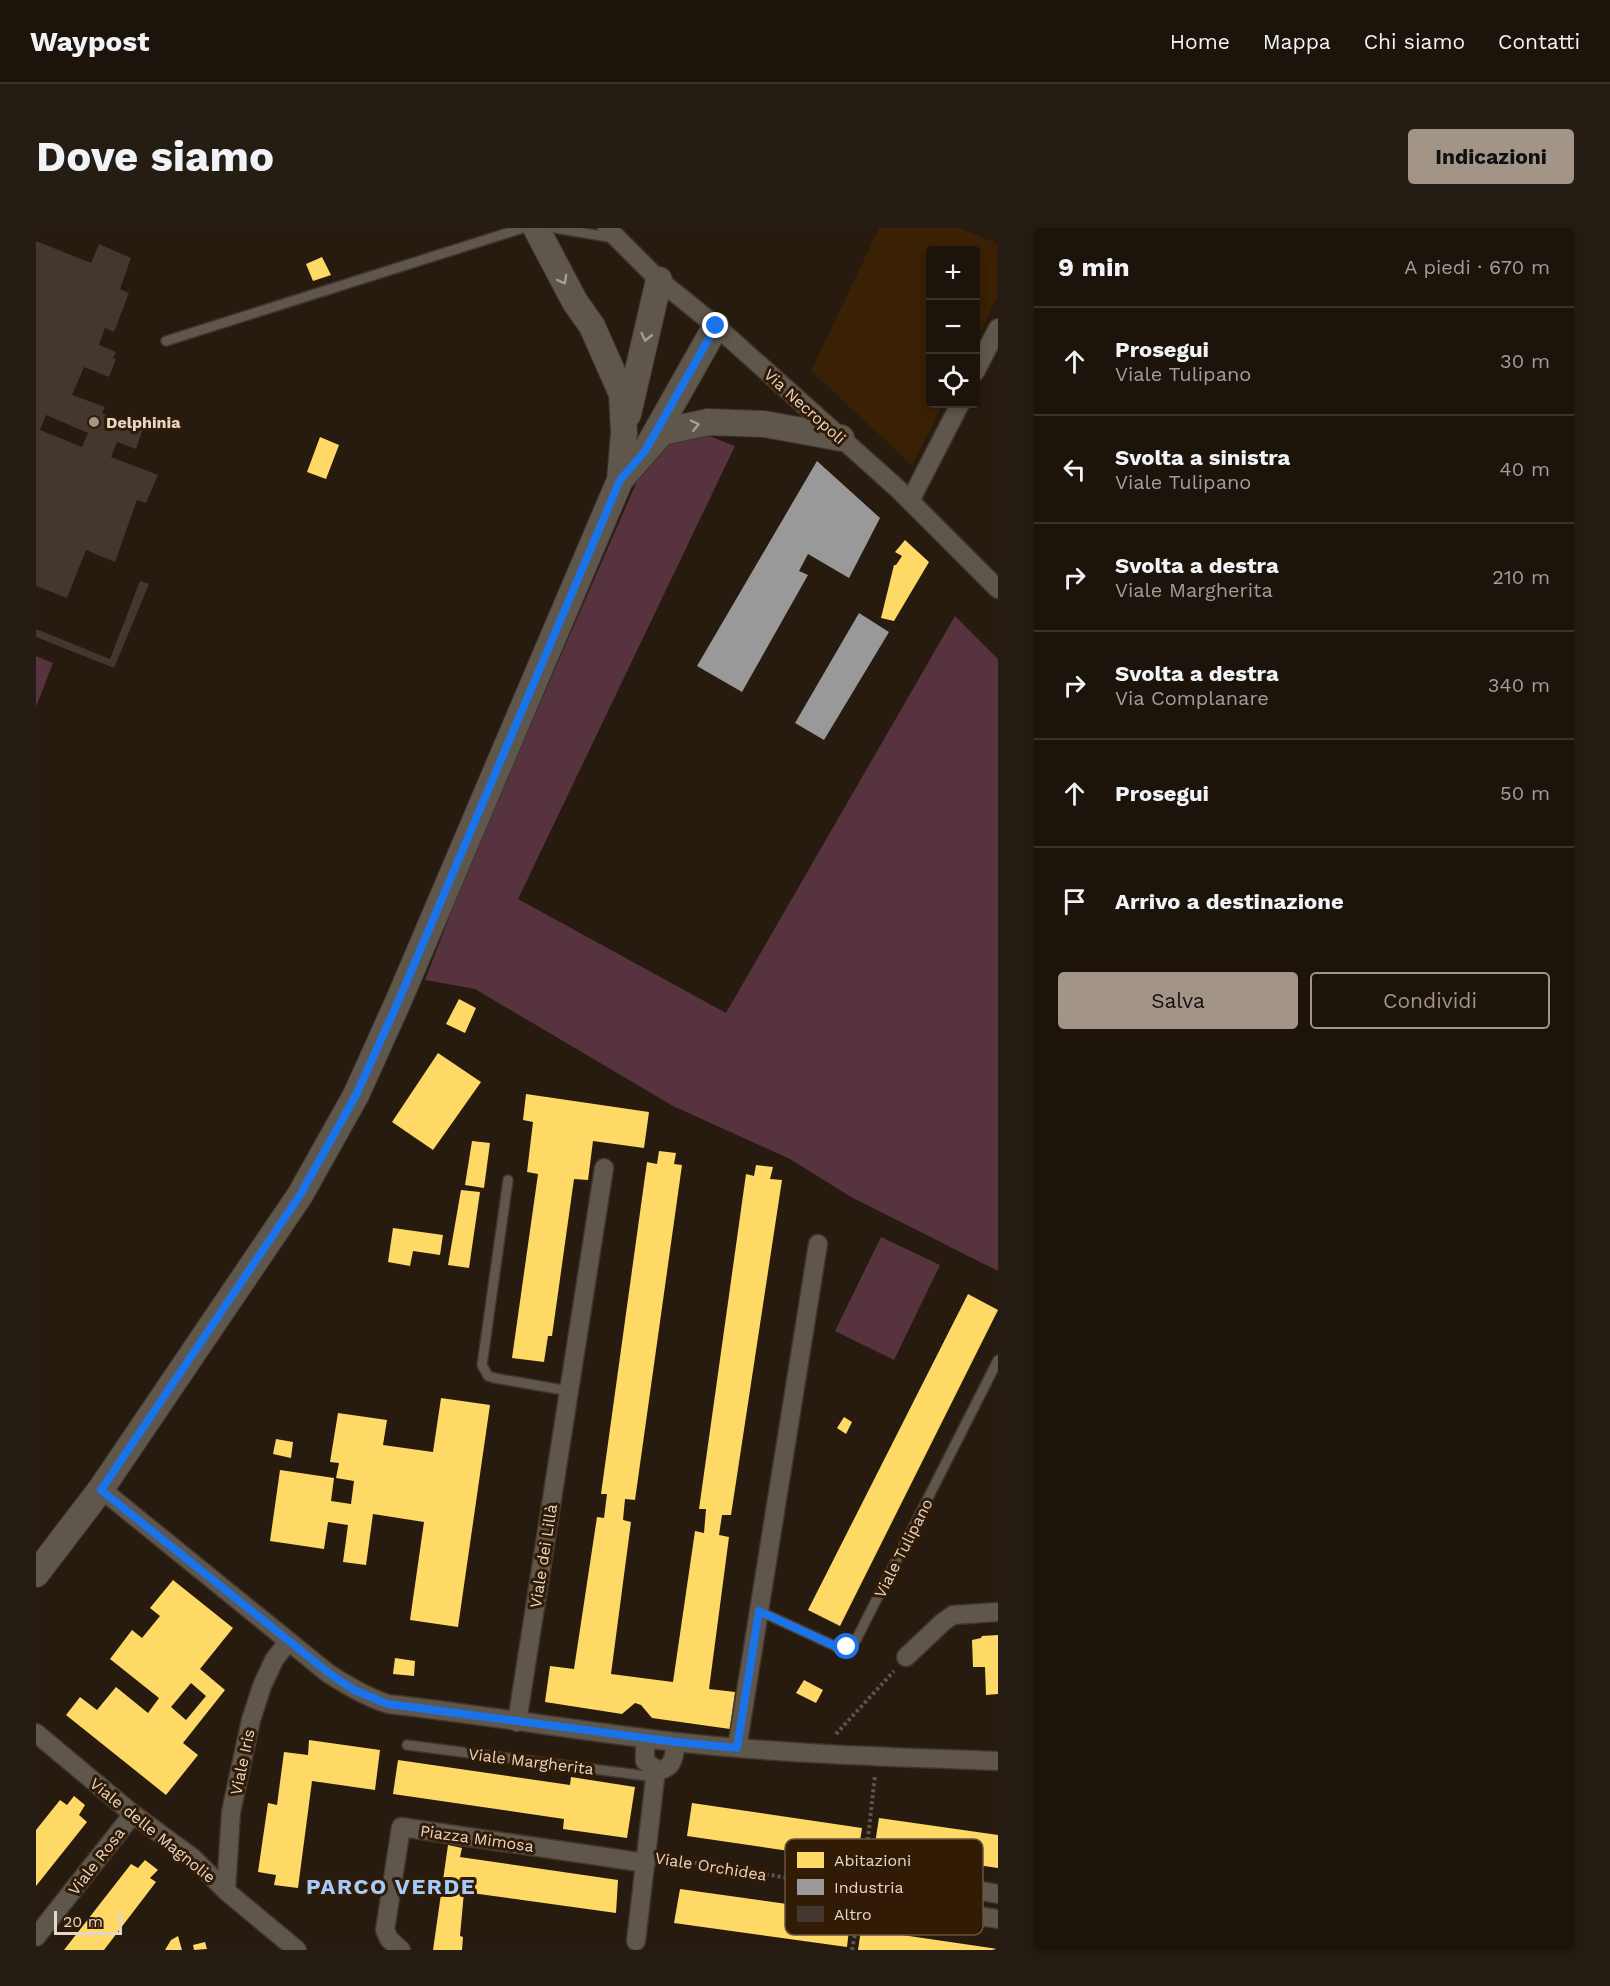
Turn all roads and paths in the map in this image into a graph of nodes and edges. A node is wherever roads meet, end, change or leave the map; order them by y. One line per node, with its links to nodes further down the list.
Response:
1 (523, 228): 8 (lane)
2 (536, 228): 11 (main road, one-way to 11)
3 (555, 228): 4 (lane)
4 (613, 233): 5 (street, Via Necropoli)
5 (659, 280): 6 (street, Via Necropoli); 11 (main road, one-way to 11)
6 (716, 326): 12 (street, Via Necropoli); 13 (main road)
7 (998, 328): 9 (street)
8 (166, 341)
9 (980, 362)
10 (958, 408): 15 (street)
11 (624, 433): 14 (main road)
12 (841, 438): 13 (main road, one-way to 12); 15 (street, Via Necropoli)
13 (645, 451): 14 (main road)
14 (620, 480): 22 (main road)
15 (910, 501): 16 (street, Via Necropoli)
16 (998, 589)
17 (604, 1168): 21 (street, Viale dei Lillà)
18 (508, 1180): 21 (lane)
19 (818, 1244): 24 (street)
20 (998, 1360): 24 (lane, Viale Tulipano)
21 (569, 1391): 28 (street, Viale dei Lillà)
22 (101, 1490): 23 (main road); 26 (street)
23 (36, 1574)
24 (759, 1611): 33 (street)
25 (998, 1612): 27 (street)
26 (288, 1642): 28 (street); 42 (street, Viale Iris)
27 (906, 1657): 34 (path)
28 (517, 1722): 30 (street)
29 (36, 1733): 38 (street, Viale delle Magnolie)
30 (645, 1738): 31 (street); 37 (street)
31 (676, 1742): 33 (street); 37 (street)
32 (407, 1745): 37 (lane, Viale Margherita)
33 (737, 1748): 34 (street)
34 (825, 1754): 35 (street)
35 (877, 1756): 36 (street); 39 (path)
36 (998, 1761)
37 (656, 1773): 40 (street)
38 (133, 1814): 42 (street, Viale delle Magnolie); 48 (street, Viale Rosa)
39 (868, 1839)
40 (646, 1859): 41 (path, Viale Orchidea); 49 (street); 51 (street, Piazza Mimosa)
41 (785, 1879)
42 (226, 1891): 50 (street, Viale delle Magnolie)
43 (983, 1891): 44 (street)
44 (998, 1894)
45 (983, 1917): 46 (street)
46 (998, 1919)
47 (855, 1935): 52 (path)
48 (36, 1937)
49 (636, 1941)
50 (297, 1950)
51 (401, 1950)
52 (852, 1950)

